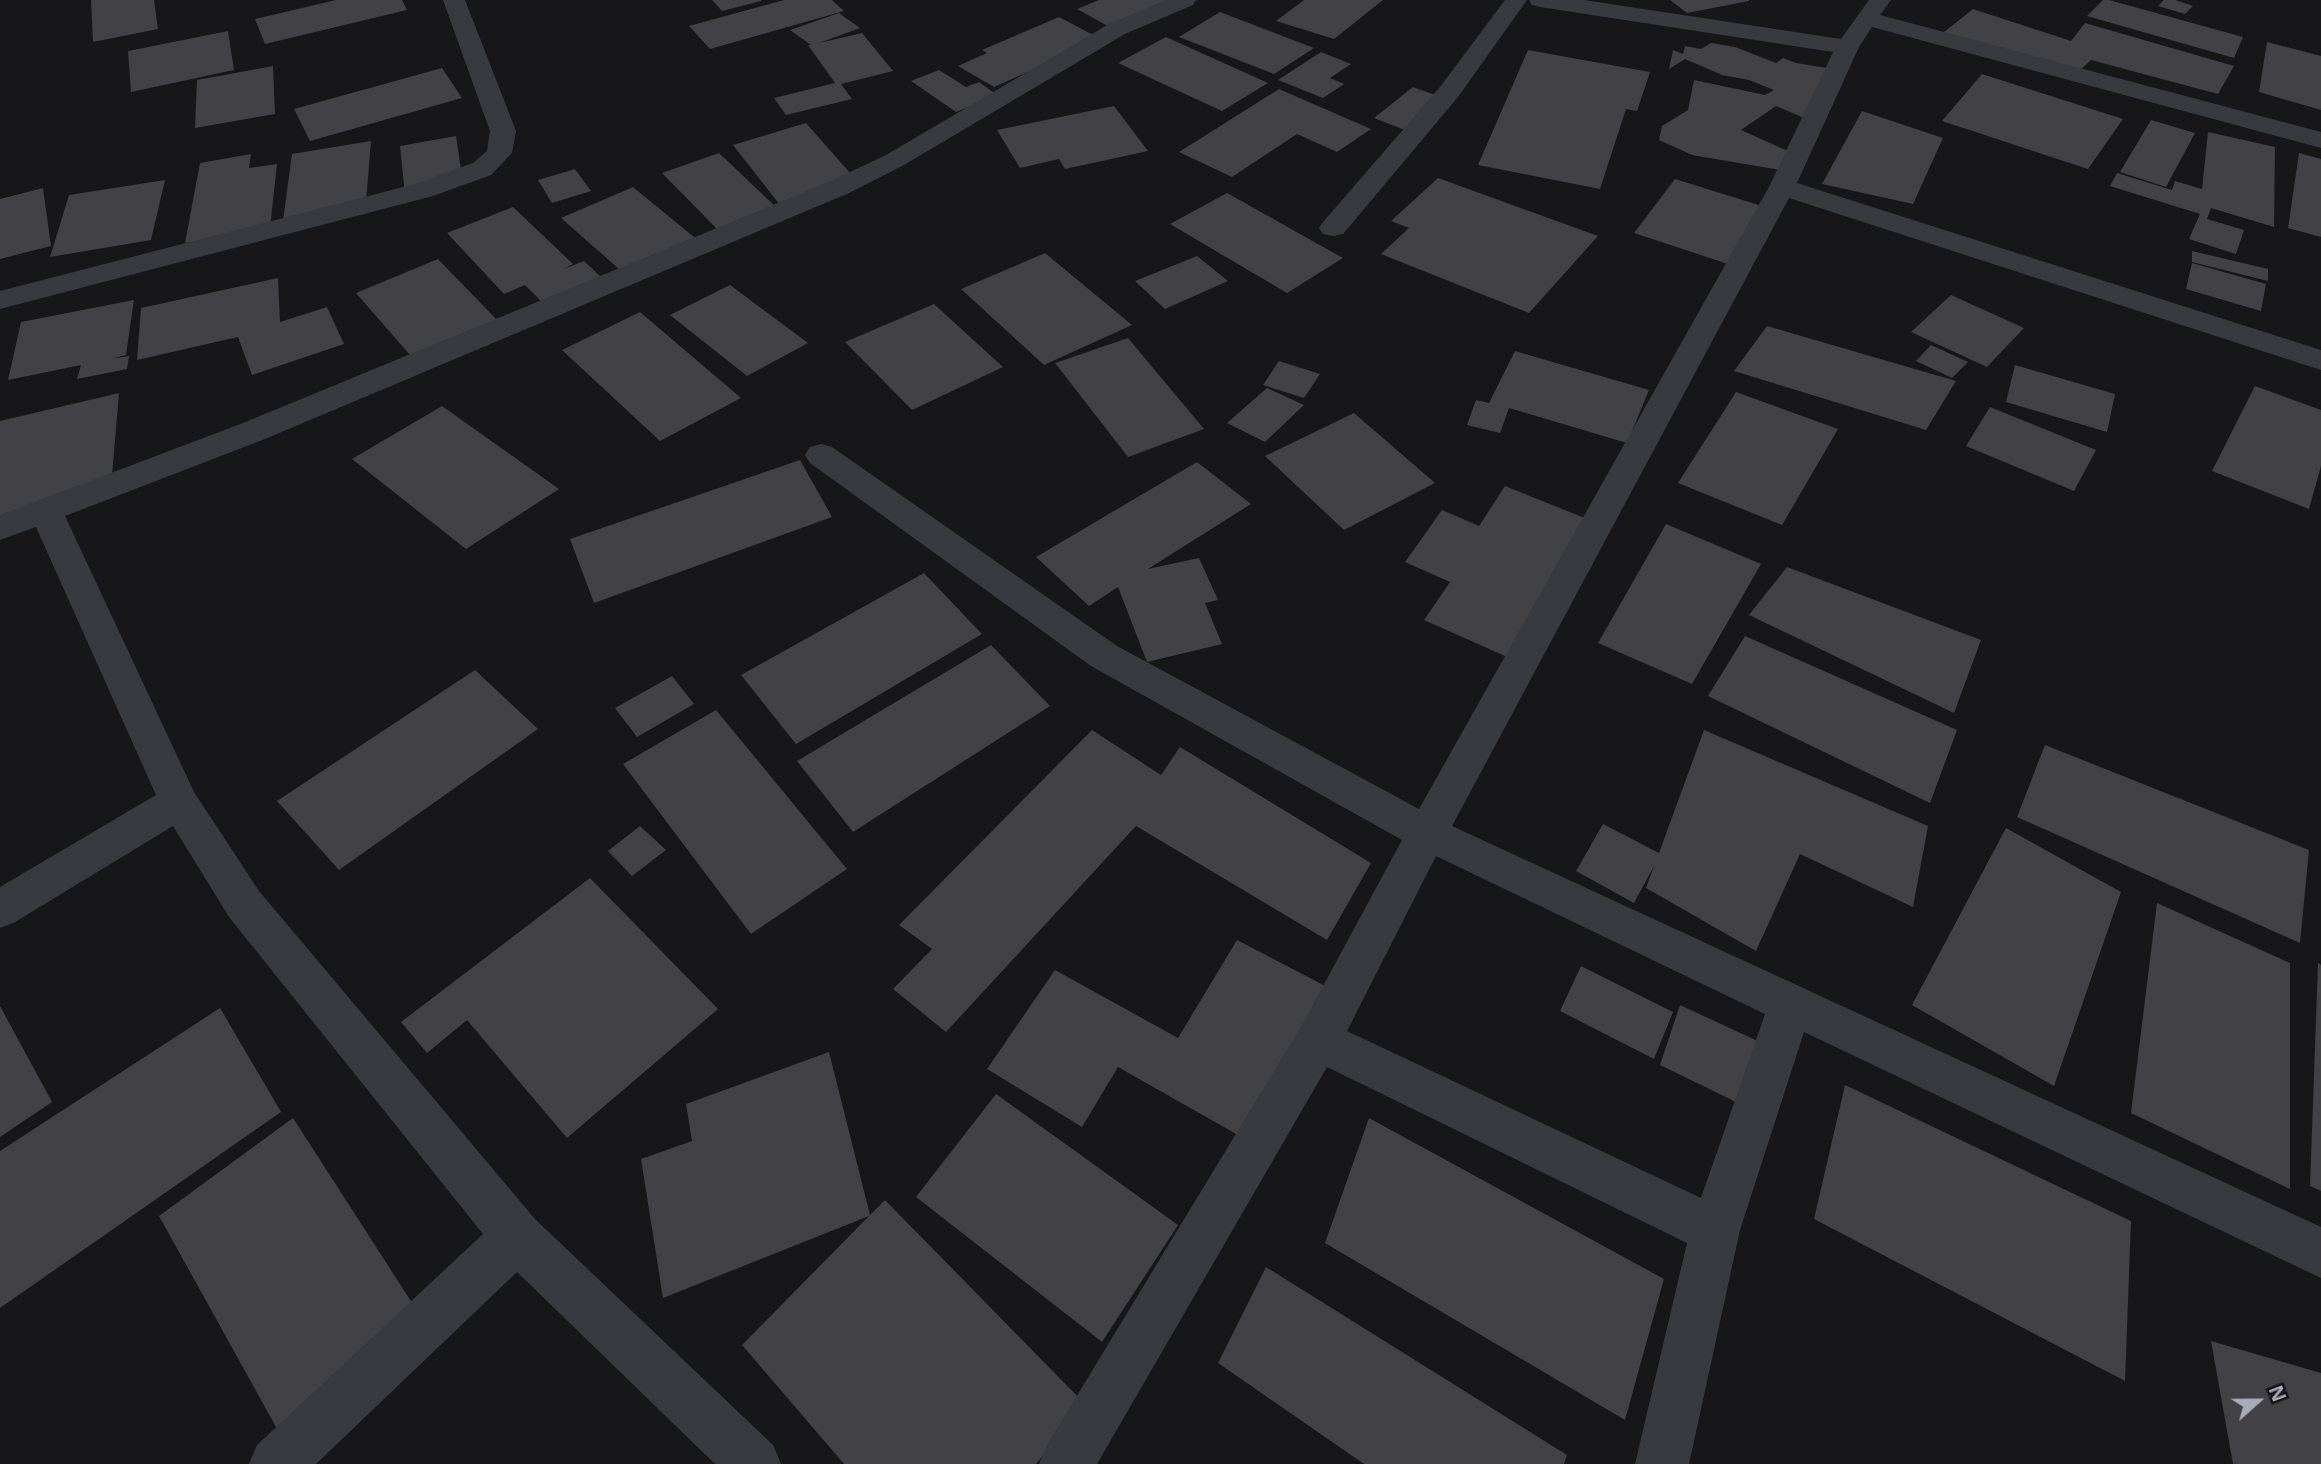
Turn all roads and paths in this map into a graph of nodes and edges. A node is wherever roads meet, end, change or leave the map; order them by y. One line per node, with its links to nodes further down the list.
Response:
1 (454, 0): 9 (street)
2 (1185, 0): 12 (street)
3 (1516, 0): 8 (street)
4 (1540, 0): 5 (street)
5 (1865, 22): 6 (street); 7 (street)
6 (2321, 141)
7 (1782, 187): 10 (street); 15 (street)
8 (1333, 228)
9 (0, 300)
10 (2321, 360)
11 (821, 455): 15 (street)
12 (46, 511): 13 (street); 14 (street)
13 (0, 528)
14 (179, 802): 16 (street); 20 (street)
15 (1427, 833): 17 (street); 18 (street)
16 (0, 909)
17 (1790, 1005): 19 (street); 21 (street)
18 (1318, 1040): 19 (street); 24 (street)
19 (1715, 1230): 25 (street)
20 (517, 1237): 22 (street); 23 (street)
21 (2321, 1253)
22 (276, 1464)
23 (754, 1464)
24 (1066, 1464)
25 (1662, 1464)

